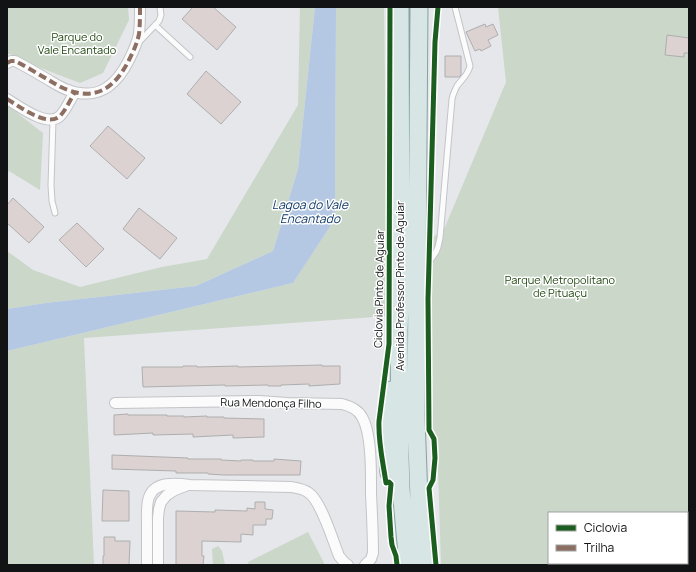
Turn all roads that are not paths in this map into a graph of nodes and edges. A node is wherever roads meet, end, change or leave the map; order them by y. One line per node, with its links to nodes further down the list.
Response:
1 (140, 7): 9 (street)
2 (160, 7): 8 (lane)
3 (400, 7): 19 (main road, Avenida Professor Pinto de Aguiar)
4 (419, 7): 7 (main road, Avenida Professor Pinto de Aguiar)
5 (425, 7): 7 (main road)
6 (455, 7): 16 (lane)
7 (418, 24): 16 (main road, Avenida Professor Pinto de Aguiar)
8 (155, 25): 9 (lane); 10 (lane)
9 (136, 46): 12 (street)
10 (190, 57)
11 (7, 63): 12 (street)
12 (75, 92): 14 (street)
13 (7, 99): 14 (street)
14 (53, 120): 15 (lane)
15 (55, 213)
16 (417, 279): 20 (main road, Avenida Professor Pinto de Aguiar)
17 (115, 403): 18 (street, Rua Mendonça Filho)
18 (370, 457): 19 (street); 21 (street, Rua Mendonça Filho)
19 (392, 468): 20 (street); 21 (street); 27 (main road)
20 (418, 473): 28 (main road, Avenida Professor Pinto de Aguiar)
21 (371, 476): 26 (street, Rua Mendonça Filho)
22 (190, 485): 23 (street); 24 (street); 25 (street)
23 (147, 565)
24 (158, 565)
25 (348, 565)
26 (365, 565)
27 (408, 565)
28 (424, 565)

